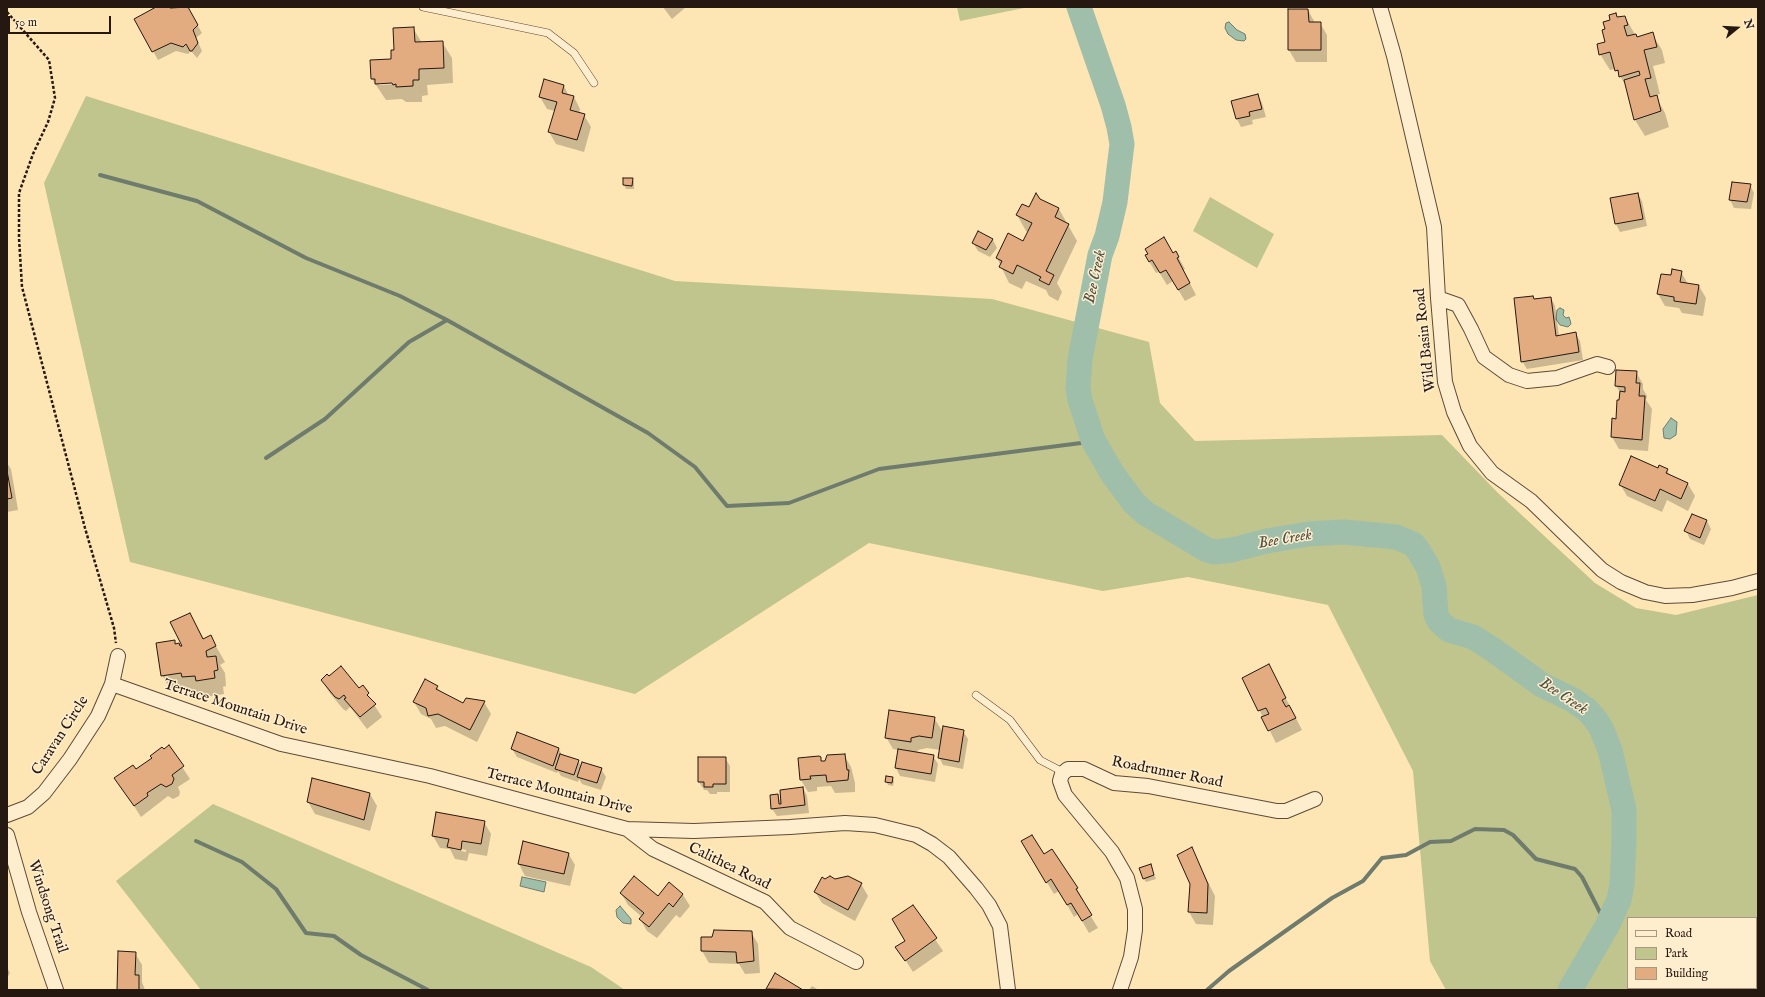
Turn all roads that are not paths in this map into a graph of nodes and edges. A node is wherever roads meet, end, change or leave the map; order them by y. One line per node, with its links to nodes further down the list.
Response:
1 (423, 7): 3 (lane)
2 (1380, 7): 4 (street, Wild Basin Road)
3 (594, 84)
4 (1438, 298): 5 (street); 6 (street, Wild Basin Road)
5 (1608, 367)
6 (1758, 581)
7 (118, 656): 8 (street, Caravan Circle)
8 (112, 684): 12 (street, Caravan Circle); 13 (street, Terrace Mountain Drive)
9 (976, 695): 10 (lane)
10 (1063, 772): 11 (street, Roadrunner Road); 18 (street)
11 (1315, 799)
12 (7, 815)
13 (627, 829): 15 (street, Calithea Road); 17 (street, Terrace Mountain Drive)
14 (7, 835): 16 (street, Windsong Trail)
15 (856, 962)
16 (56, 990)
17 (1008, 990)
18 (1120, 990)

